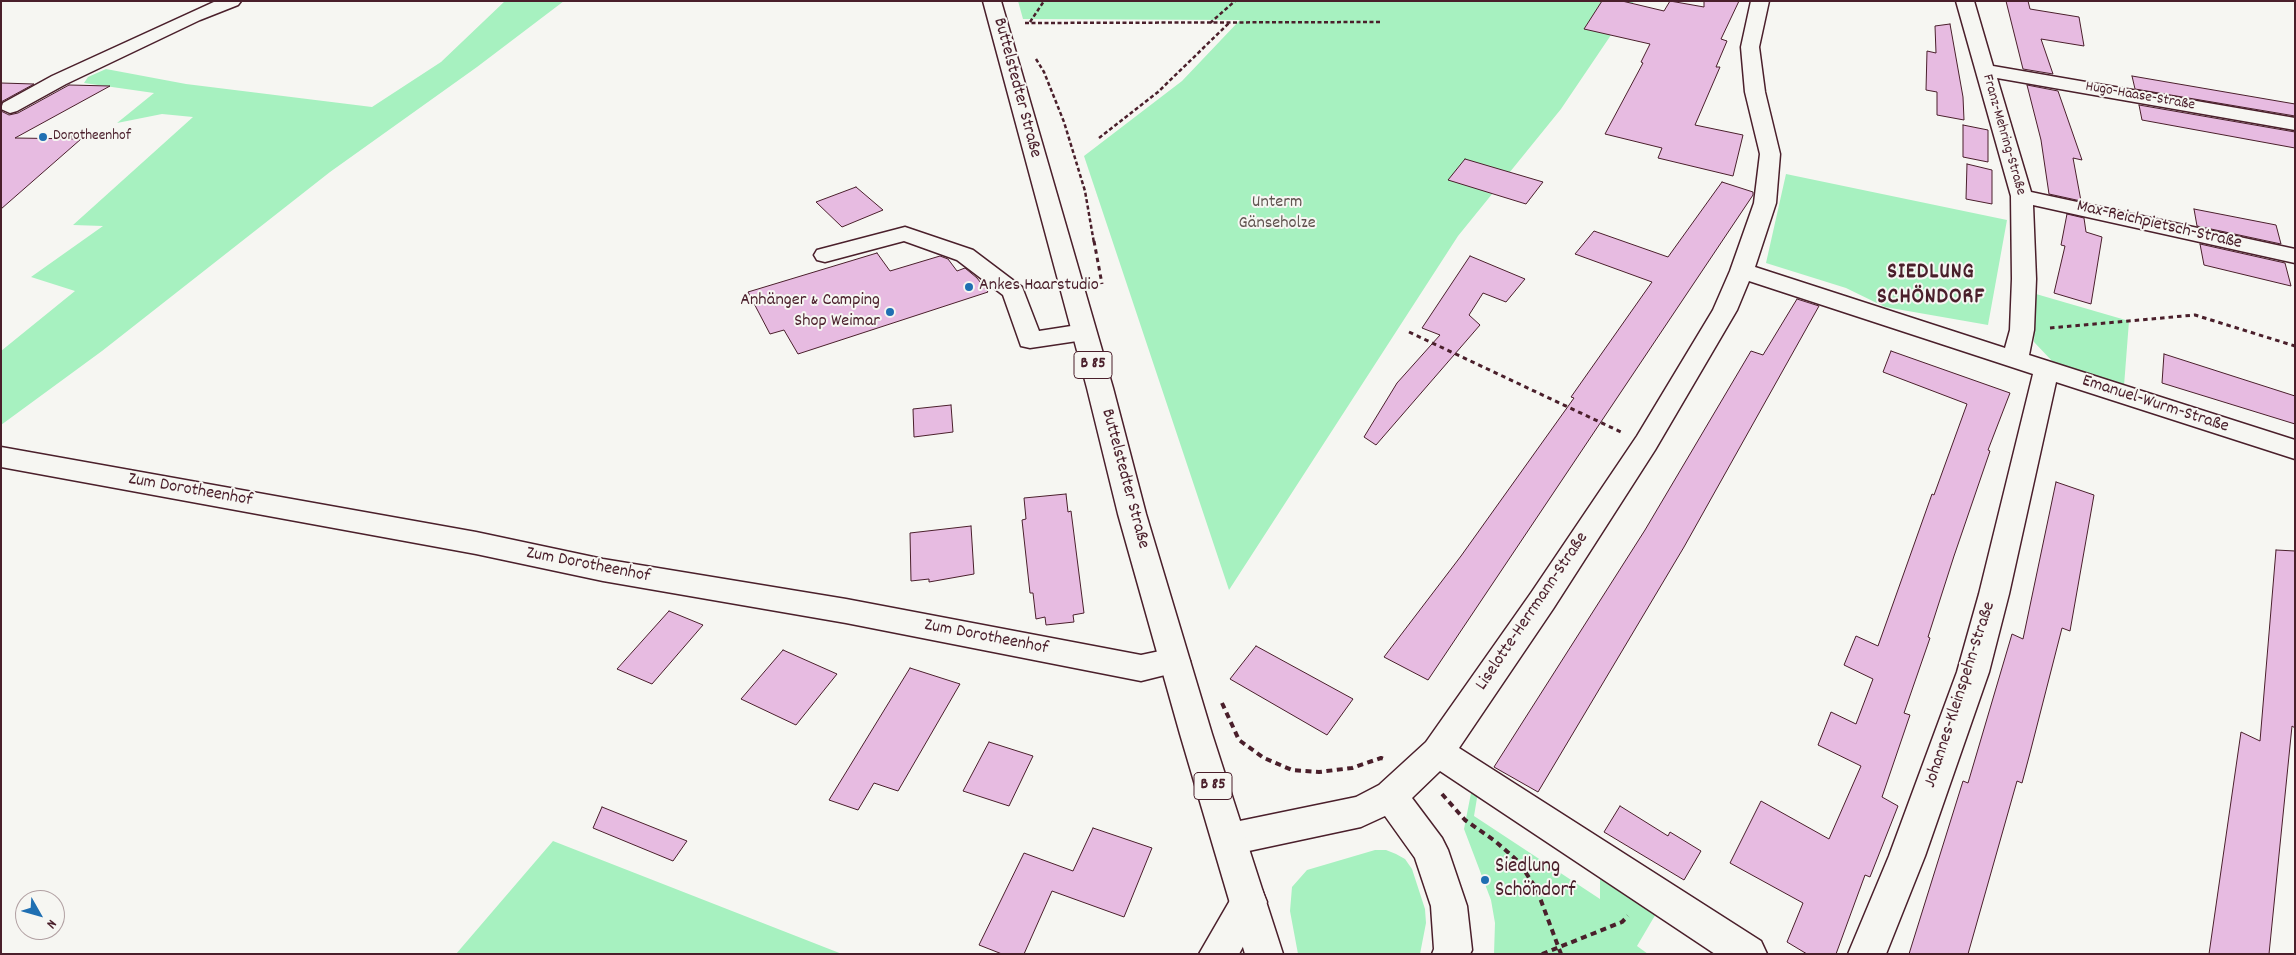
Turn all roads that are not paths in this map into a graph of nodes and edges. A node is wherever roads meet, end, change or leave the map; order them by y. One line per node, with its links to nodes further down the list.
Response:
1 (232, 1): 6 (street)
2 (992, 1): 12 (street, Buttelstedter Straße / B 85)
3 (1760, 1): 11 (street, Liselotte-Herrmann-Straße)
4 (1965, 1): 5 (street, Franz-Mehring-Straße)
5 (1984, 70): 7 (street, Hugo-Haase-Straße); 8 (street, Franz-Mehring-Straße)
6 (10, 107)
7 (2295, 124)
8 (2022, 196): 10 (street, Max-Reichpietsch-Straße); 13 (street, Franz-Mehring-Straße)
9 (826, 255): 12 (street)
10 (2295, 256)
11 (1742, 271): 13 (street, Emanuel-Wurm-Straße); 18 (street, Liselotte-Herrmann-Straße)
12 (1084, 332): 17 (street, Buttelstedter Straße / B 85)
13 (2015, 360): 14 (street, Emanuel-Wurm-Straße)
14 (2046, 371): 15 (street, Emanuel-Wurm-Straße); 26 (street, Johannes-Kleinspehn-Straße)
15 (2295, 450)
16 (1, 456): 17 (street, Zum Dorotheenhof)
17 (1174, 661): 20 (street, Buttelstedter Straße / B 85)
18 (1438, 752): 19 (street, Liselotte-Herrmann-Straße); 25 (street)
19 (1391, 796): 20 (street, Liselotte-Herrmann-Straße); 24 (street)
20 (1230, 839): 21 (street, Buttelstedter Straße / B 85)
21 (1249, 902): 22 (street); 23 (street, Buttelstedter Straße / B 85)
22 (1218, 954)
23 (1264, 954)
24 (1451, 954)
25 (1748, 954)
26 (1867, 954)

